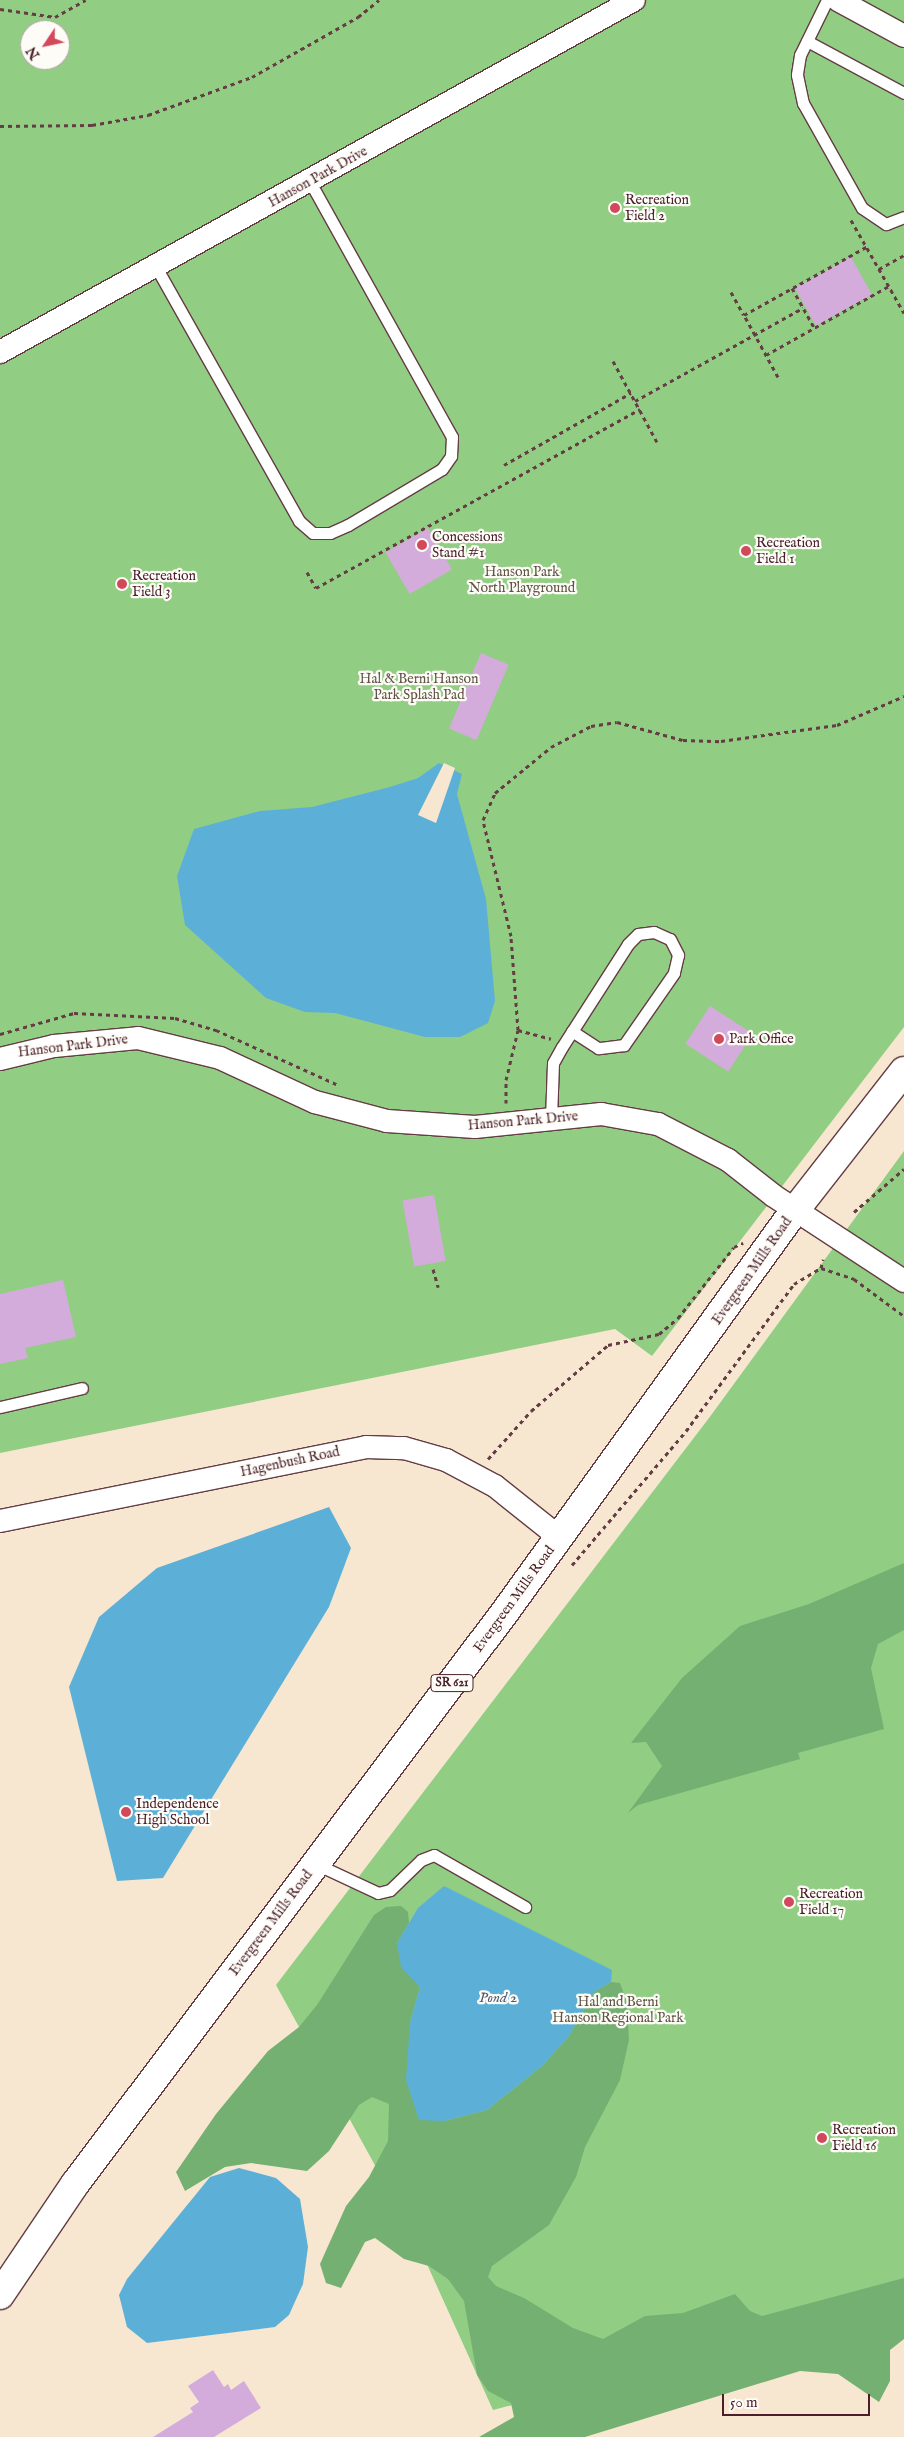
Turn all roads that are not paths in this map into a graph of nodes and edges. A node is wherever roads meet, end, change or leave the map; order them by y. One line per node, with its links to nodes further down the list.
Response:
1 (634, 0): 4 (street, Hanson Park Drive)
2 (827, 0): 6 (lane)
3 (838, 0): 5 (street)
4 (610, 6): 8 (street, Hanson Park Drive)
5 (904, 36)
6 (808, 40): 7 (lane); 9 (lane)
7 (904, 93)
8 (310, 182): 10 (street, Hanson Park Drive); 10 (lane)
9 (904, 217)
10 (156, 267): 11 (street, Hanson Park Drive)
11 (0, 352)
12 (572, 1031): 12 (lane); 15 (lane)
13 (0, 1059): 15 (street, Hanson Park Drive)
14 (904, 1071): 16 (main road, Evergreen Mills Road / SR 621)
15 (550, 1118): 16 (street, Hanson Park Drive)
16 (796, 1209): 17 (street, Hanson Park Drive); 21 (main road, Evergreen Mills Road / SR 621)
17 (904, 1281)
18 (82, 1388): 19 (lane)
19 (0, 1407)
20 (0, 1521): 21 (street, Hagenbush Road)
21 (559, 1537): 22 (main road, Evergreen Mills Road / SR 621)
22 (316, 1864): 23 (lane); 24 (main road, Evergreen Mills Road / SR 621)
23 (525, 1907)
24 (0, 2296)

